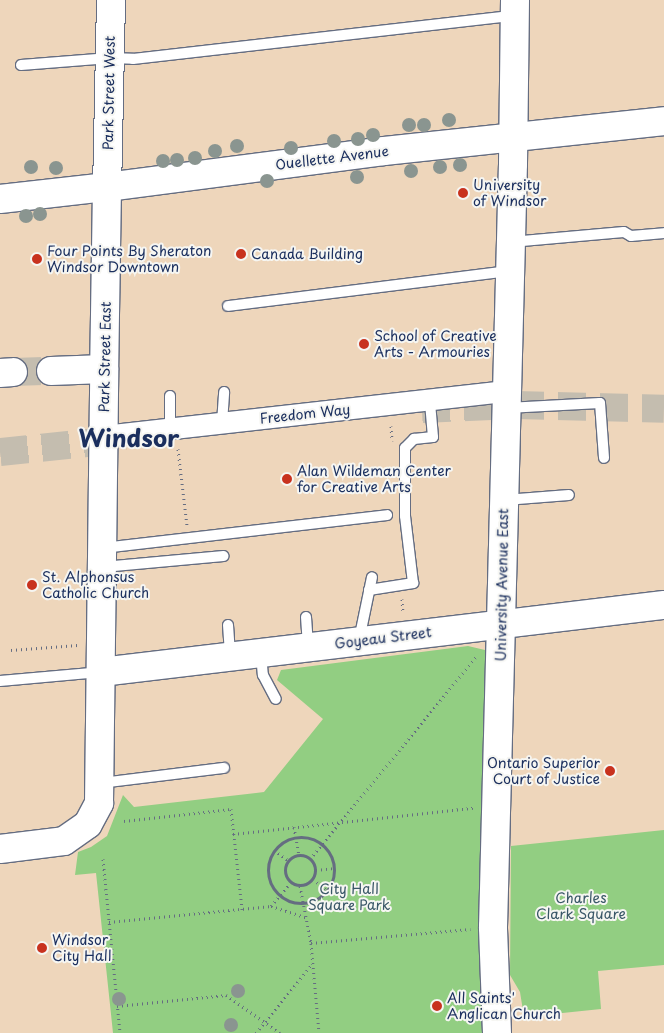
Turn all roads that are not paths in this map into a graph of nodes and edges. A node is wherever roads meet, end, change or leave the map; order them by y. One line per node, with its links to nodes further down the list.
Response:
1 (111, 0): 3 (street, Park Street West)
2 (514, 8): 3 (lane); 6 (street, University Avenue East)
3 (110, 58): 4 (lane); 7 (street, Park Street West)
4 (22, 66)
5 (664, 121): 6 (street, Ouellette Avenue)
6 (513, 137): 7 (street, Ouellette Avenue); 10 (street, University Avenue East)
7 (108, 187): 8 (street, Ouellette Avenue); 13 (street, Park Street East)
8 (0, 199)
9 (664, 233): 10 (lane)
10 (510, 242): 11 (street, University Avenue East)
11 (509, 271): 12 (lane); 18 (street, University Avenue East)
12 (228, 306)
13 (104, 368): 14 (street); 21 (street, Park Street East)
14 (51, 371)
15 (224, 392): 19 (lane)
16 (170, 396): 20 (lane)
17 (430, 400): 18 (street, Freedom Way); 19 (street, Freedom Way); 29 (lane)
18 (506, 400): 22 (lane); 24 (street, University Avenue East)
19 (222, 423): 20 (street, Freedom Way)
20 (170, 429): 21 (street, Freedom Way)
21 (103, 436): 27 (street, Park Street East)
22 (604, 458)
23 (569, 495): 24 (lane)
24 (504, 500): 32 (street, University Avenue East)
25 (387, 515): 27 (lane)
26 (223, 556): 27 (lane)
27 (103, 557): 38 (street, Park Street East)
28 (372, 577): 29 (lane)
29 (369, 590): 34 (lane)
30 (664, 605): 32 (street, Goyeau Street)
31 (306, 617): 35 (lane)
32 (501, 624): 34 (street, Goyeau Street); 44 (street, University Avenue East)
33 (228, 625): 37 (lane)
34 (359, 641): 35 (street, Goyeau Street)
35 (308, 647): 36 (street, Goyeau Street)
36 (261, 653): 37 (street, Goyeau Street); 40 (lane)
37 (230, 656): 38 (street, Goyeau Street)
38 (101, 672): 39 (lane); 42 (street, Park Street East)
39 (0, 681)
40 (276, 700)
41 (224, 768): 42 (lane)
42 (100, 783): 43 (street, Park Street East)
43 (0, 849)
44 (497, 1033)

